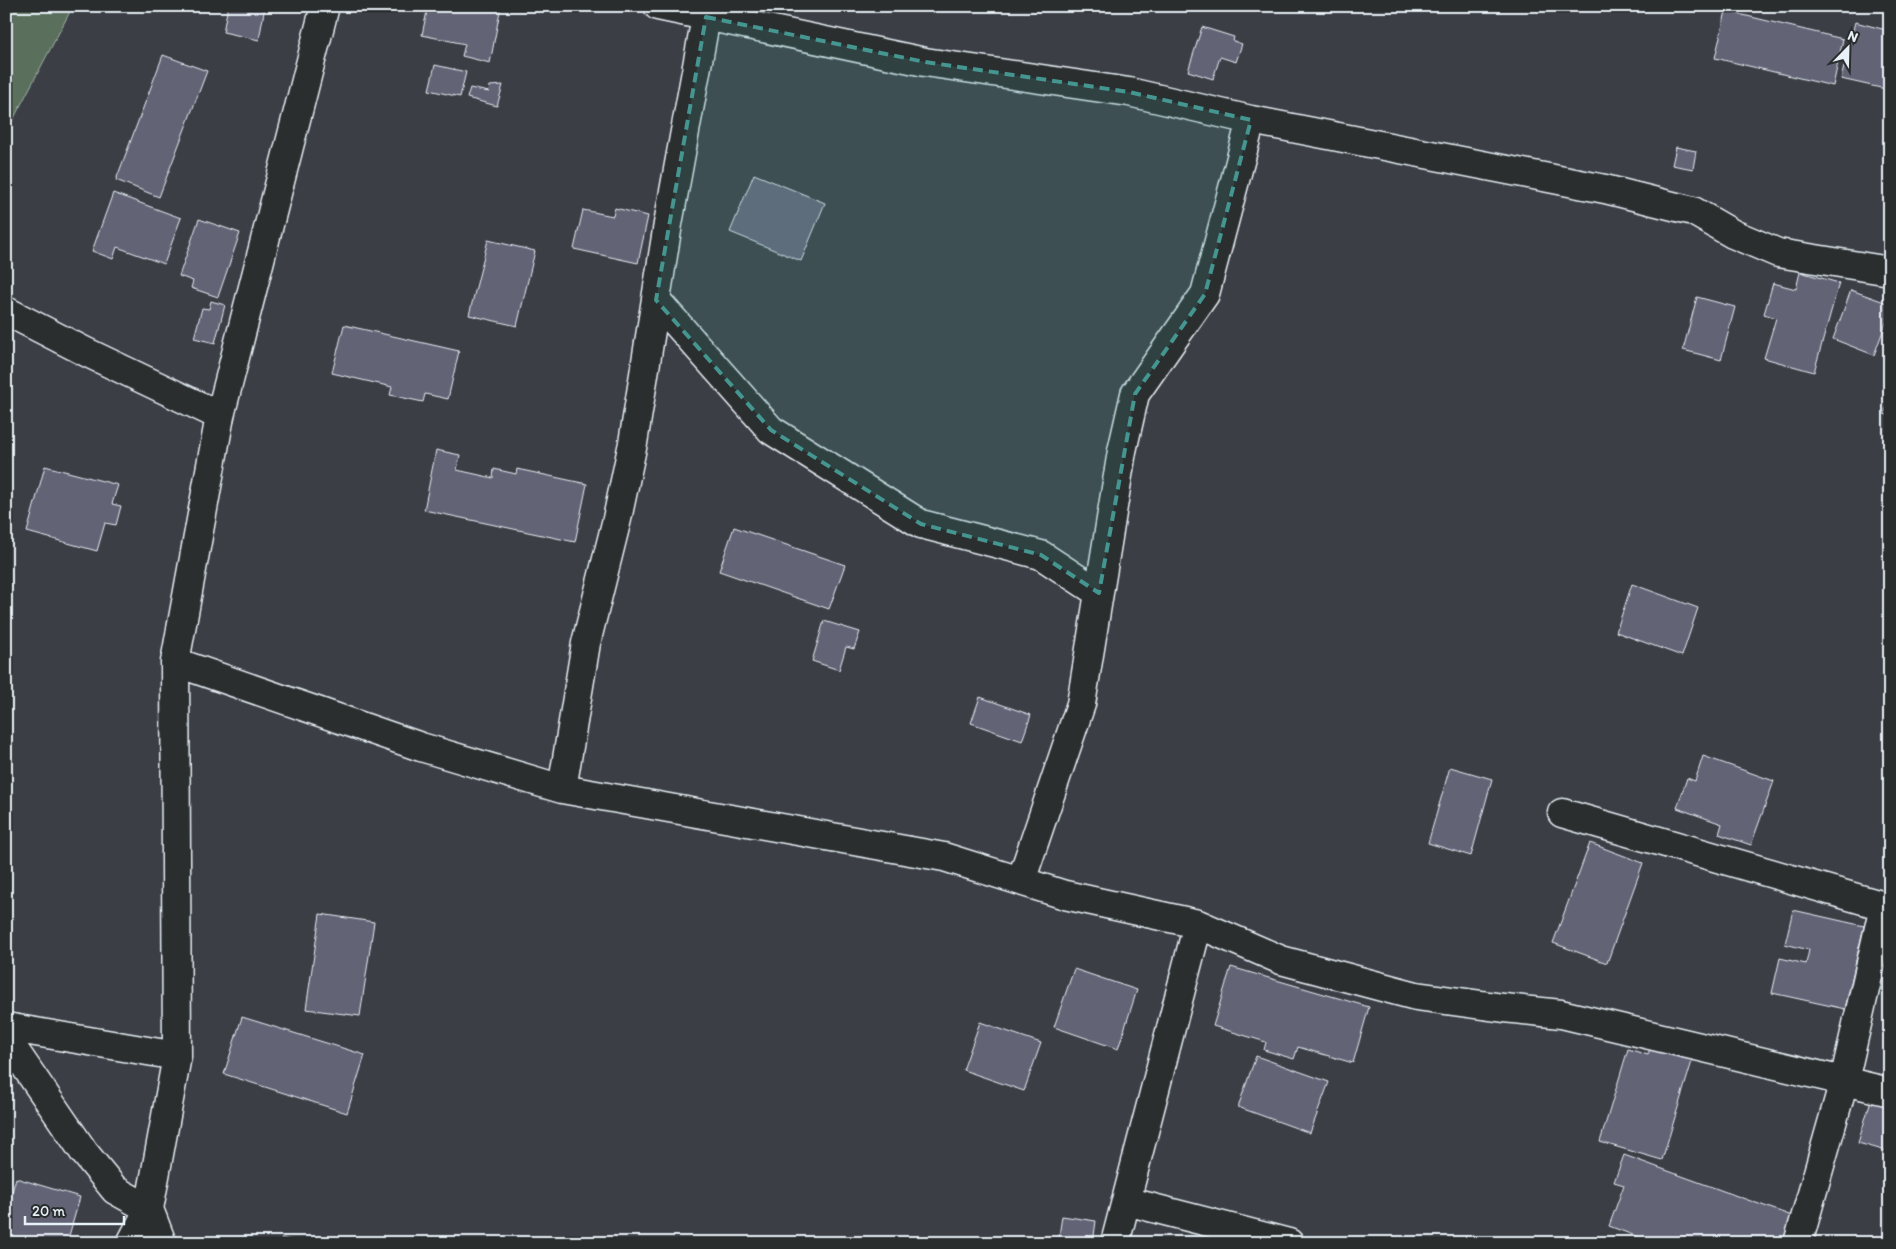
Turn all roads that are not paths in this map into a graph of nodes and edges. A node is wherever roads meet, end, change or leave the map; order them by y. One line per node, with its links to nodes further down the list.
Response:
1 (325, 6): 8 (street)
2 (658, 6): 3 (street)
3 (706, 17): 4 (street); 6 (street)
4 (1251, 120): 5 (street); 9 (street)
5 (1890, 271)
6 (656, 300): 9 (street); 11 (street)
7 (6, 311): 8 (street)
8 (220, 416): 10 (street)
9 (1099, 593): 13 (street)
10 (175, 662): 11 (street); 17 (street)
11 (562, 789): 13 (street)
12 (1562, 813): 18 (street)
13 (1021, 881): 14 (street)
14 (1198, 924): 18 (street); 20 (street)
15 (6, 1027): 17 (street)
16 (6, 1038): 21 (street)
17 (177, 1056): 21 (street)
18 (1844, 1082): 19 (street); 26 (street)
19 (1890, 1092)
20 (1126, 1201): 24 (street); 25 (street)
21 (149, 1209): 22 (street); 23 (street)
22 (131, 1243)
23 (162, 1243)
24 (1115, 1243)
25 (1289, 1243)
26 (1798, 1243)

